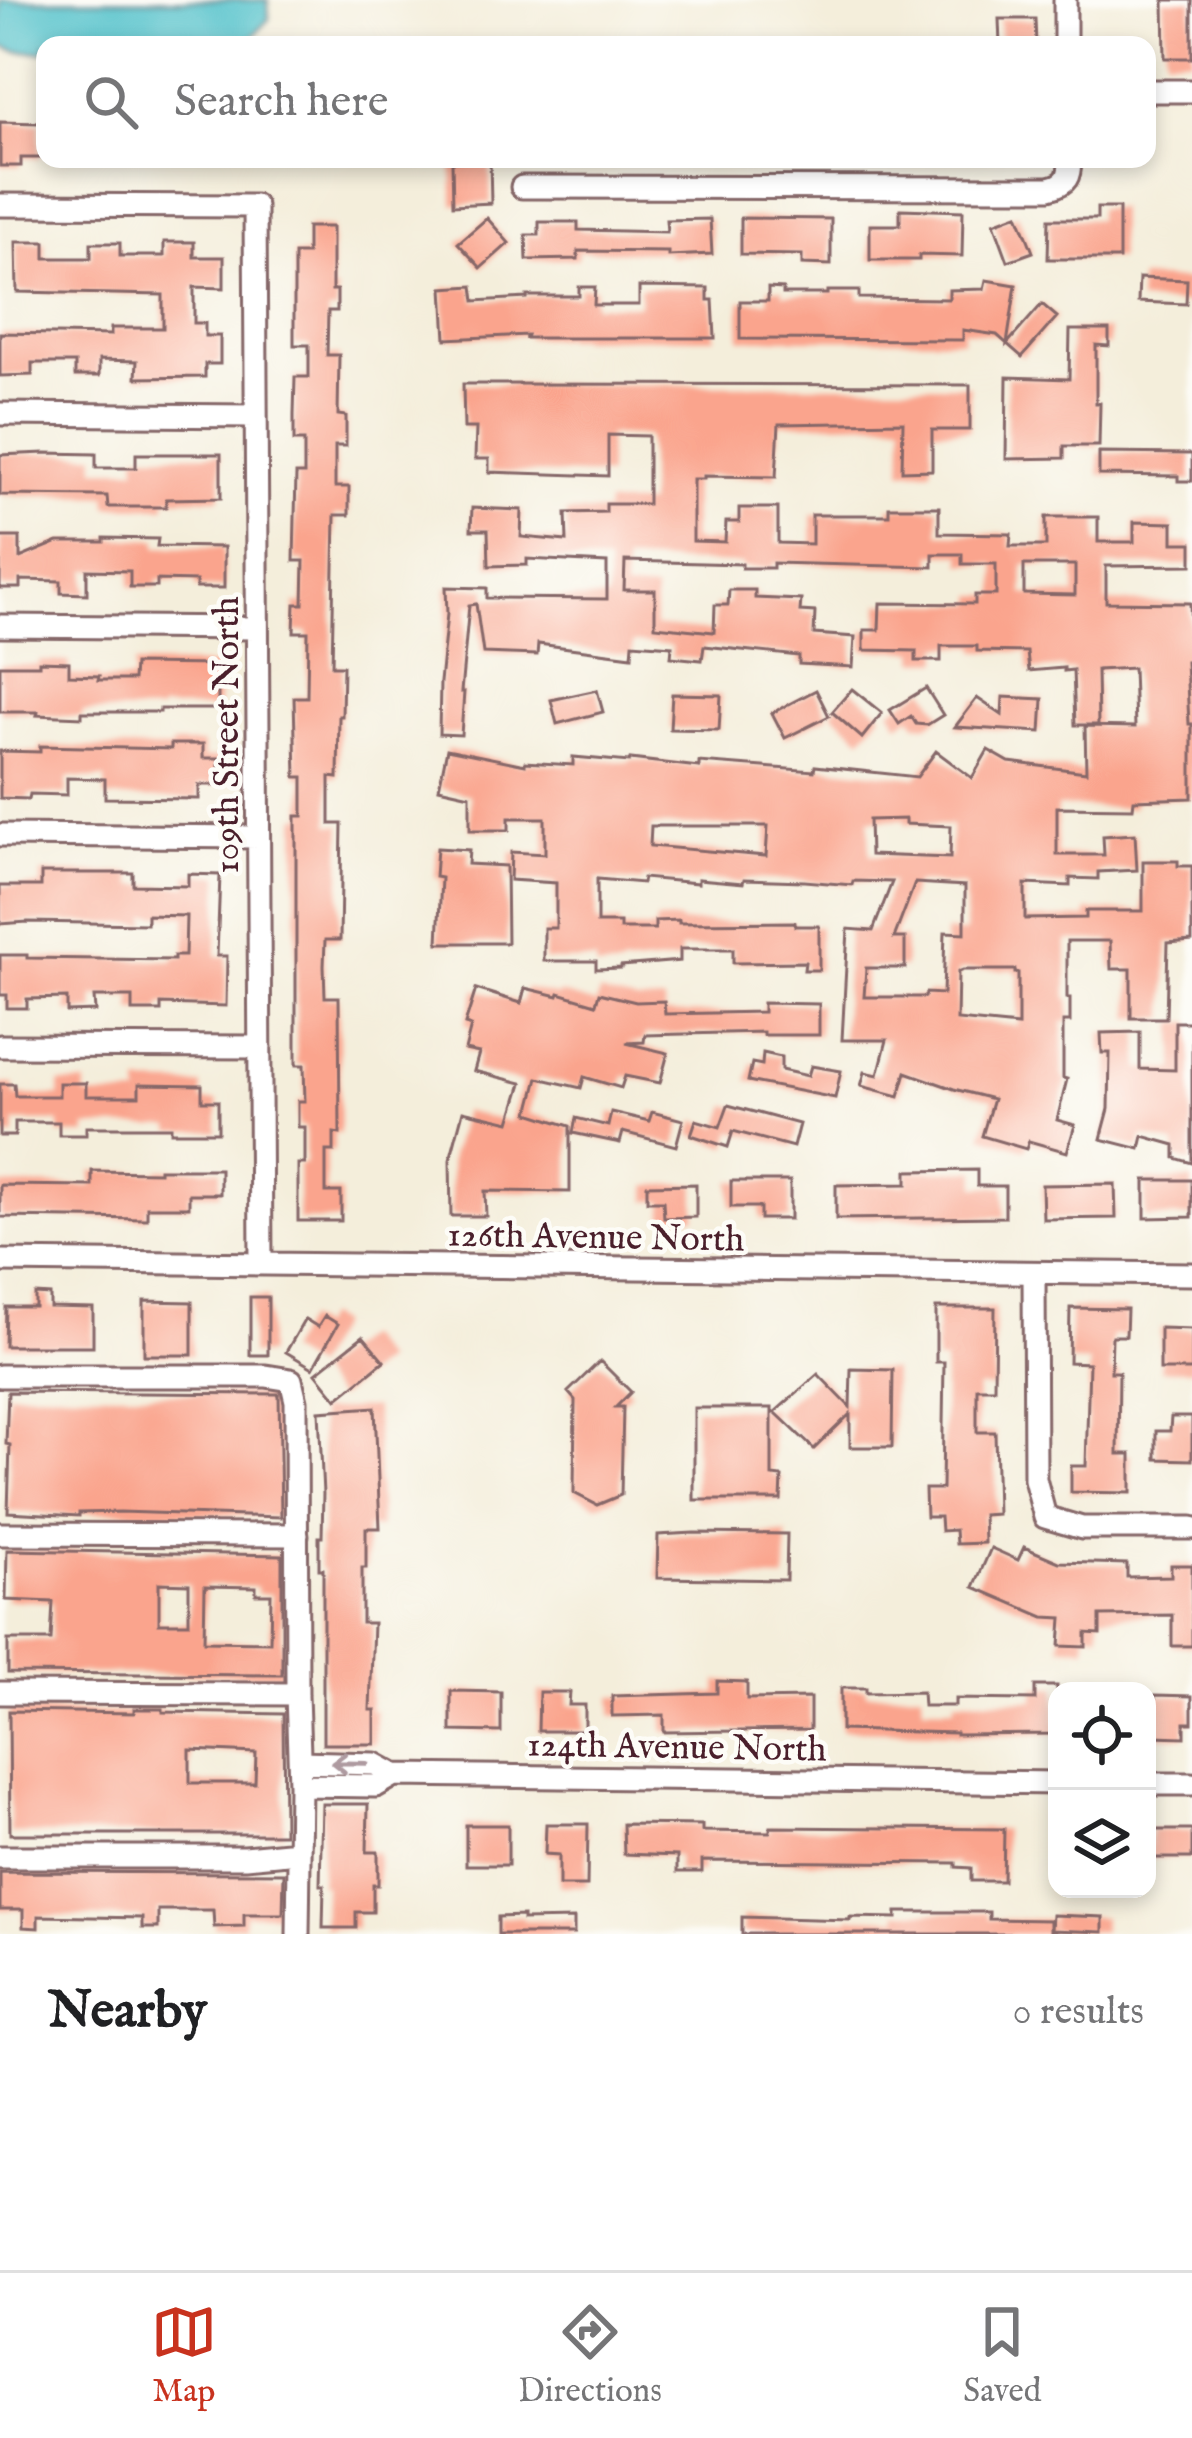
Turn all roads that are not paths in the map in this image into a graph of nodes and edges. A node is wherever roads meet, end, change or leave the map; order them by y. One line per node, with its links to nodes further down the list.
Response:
1 (1065, 0): 2 (street)
2 (1065, 36)
3 (1156, 91): 4 (street)
4 (1192, 91)
5 (1070, 168): 6 (street)
6 (522, 187)
7 (0, 205): 9 (street, 109th Street North)
8 (0, 414): 9 (street)
9 (256, 416): 11 (street, 109th Street North)
10 (0, 626): 11 (street)
11 (257, 628): 13 (street, 109th Street North)
12 (0, 835): 13 (street)
13 (258, 837): 15 (street, 109th Street North)
14 (0, 1046): 15 (street)
15 (260, 1047): 17 (street, 109th Street North)
16 (0, 1261): 17 (street, 126th Avenue North)
17 (261, 1263): 18 (street, 126th Avenue North)
18 (1034, 1274): 19 (street, 126th Avenue North); 21 (street)
19 (1192, 1274)
20 (0, 1376): 23 (street)
21 (1192, 1528)
22 (0, 1534): 23 (street)
23 (297, 1535): 25 (street)
24 (0, 1694): 25 (street)
25 (297, 1694): 26 (street)
26 (300, 1774): 27 (street, 124th Avenue North); 30 (street)
27 (1048, 1783)
28 (1156, 1784): 29 (street)
29 (1192, 1784)
30 (298, 1852): 31 (street); 32 (street)
31 (0, 1857)
32 (298, 1934)

